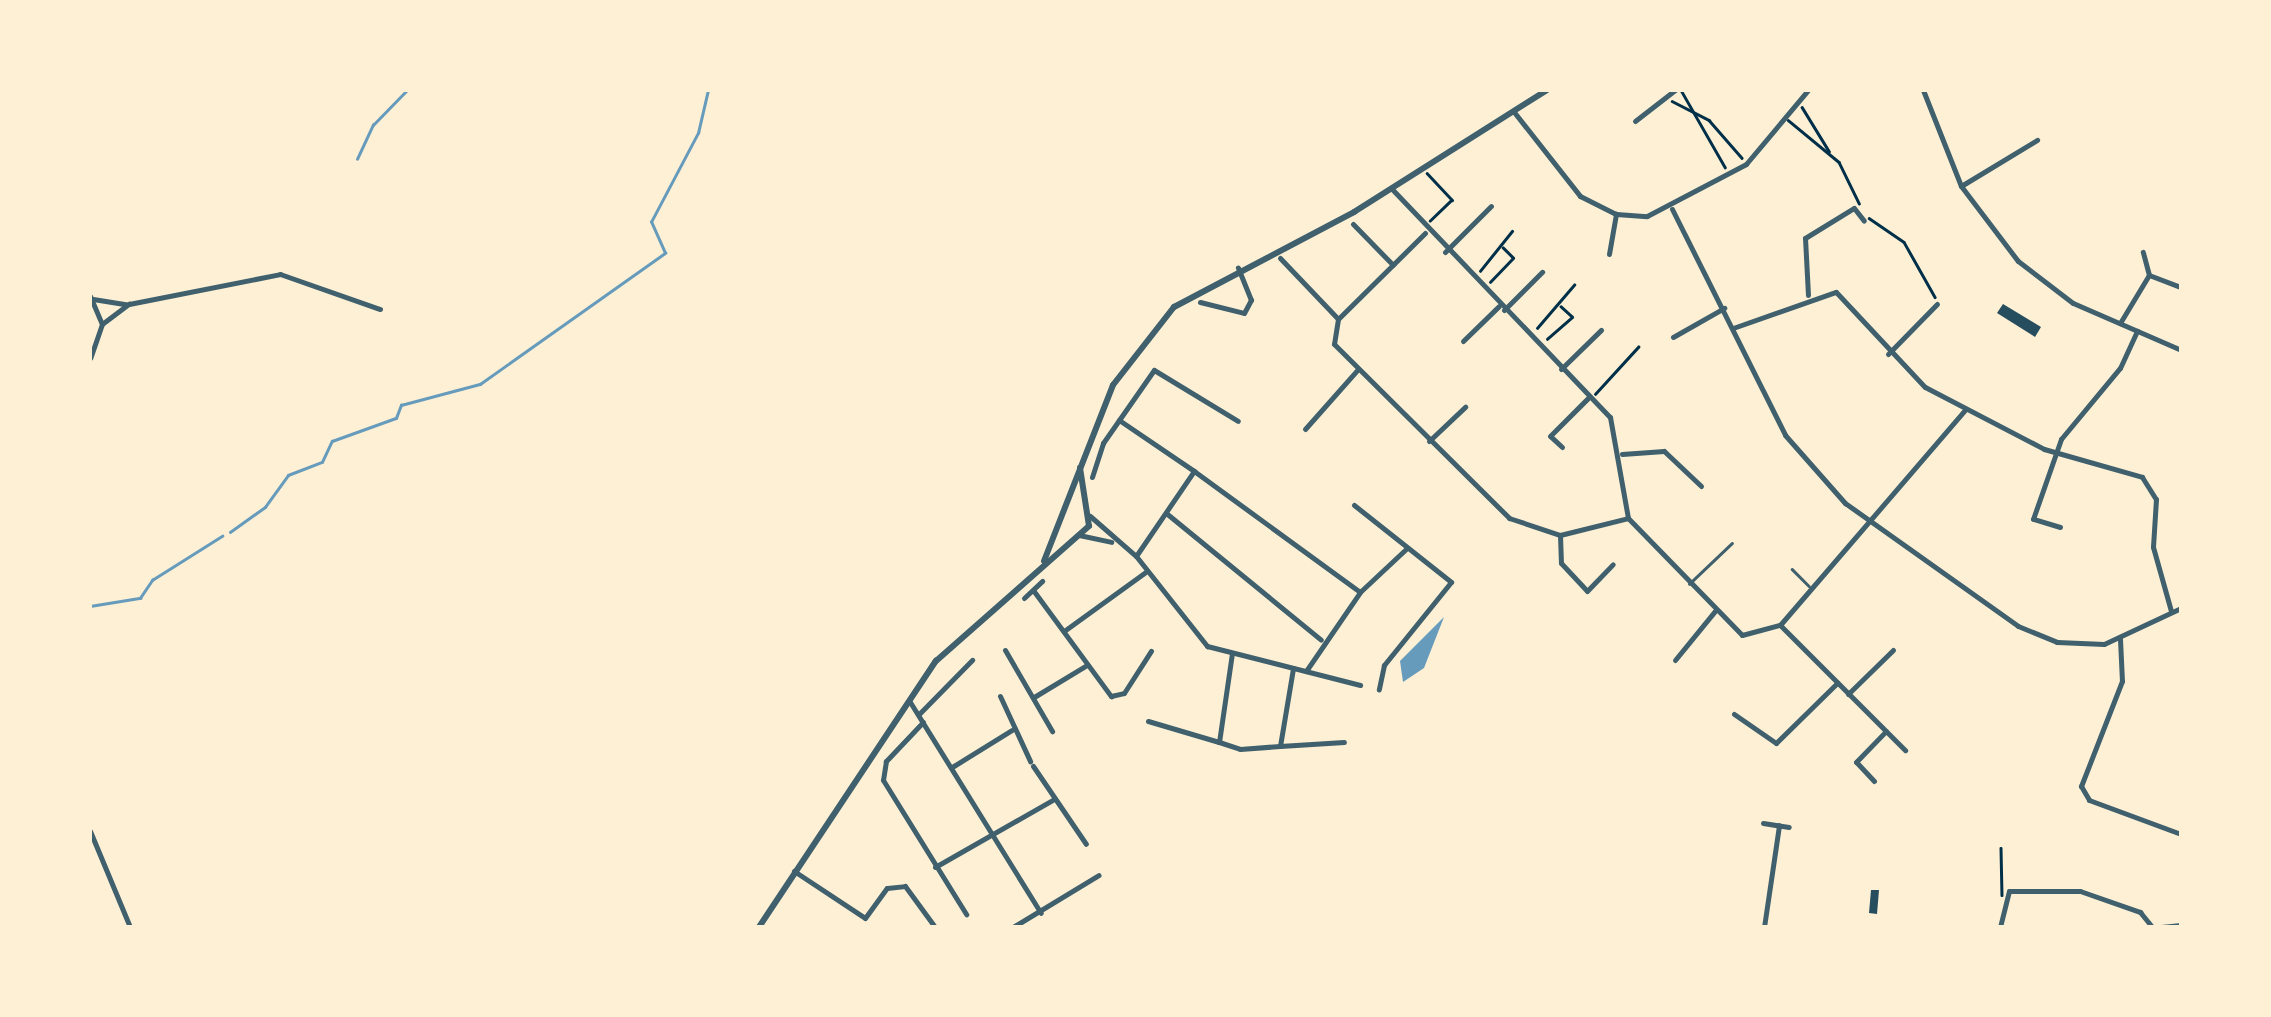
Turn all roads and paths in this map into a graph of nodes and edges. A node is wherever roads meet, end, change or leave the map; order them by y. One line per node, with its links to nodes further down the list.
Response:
1 (1546, 90): 7 (street)
2 (1677, 90): 5 (street); 8 (path)
3 (1808, 90): 6 (street)
4 (1923, 90): 16 (street)
5 (1670, 100): 8 (path); 10 (street)
6 (1799, 103): 9 (street); 12 (path)
7 (1512, 109): 14 (street); 20 (street)
8 (1697, 112): 13 (path); 15 (path)
9 (1788, 120): 12 (path); 13 (street)
10 (1635, 121)
11 (2037, 140): 16 (street)
12 (1830, 152): 41 (path)
13 (1746, 164): 15 (street)
14 (1422, 168): 17 (street); 23 (path)
15 (1730, 174): 19 (street)
16 (1961, 186): 48 (street)
17 (1391, 188): 23 (street); 31 (street)
18 (1490, 206): 26 (street)
19 (1672, 209): 20 (street); 45 (street)
20 (1616, 214): 28 (street)
21 (1864, 220): 38 (street)
22 (1352, 224): 30 (street)
23 (1424, 230): 26 (street); 30 (street)
24 (1512, 230): 25 (path)
25 (1502, 248): 34 (path); 37 (path)
26 (1446, 252): 34 (street)
27 (2143, 252): 33 (street)
28 (1609, 254)
29 (1280, 258): 47 (street)
30 (1393, 265): 47 (street)
31 (1238, 268): 40 (street); 73 (street)
32 (1542, 272): 44 (street)
33 (2149, 275): 36 (street); 48 (street)
34 (1472, 279): 37 (street)
35 (1574, 285): 43 (path)
36 (2181, 287)
37 (1482, 289): 44 (street)
38 (1808, 295): 50 (street); 59 (street)
39 (91, 298): 42 (street); 49 (street)
40 (1200, 302)
41 (1939, 302): 59 (street)
42 (129, 304): 46 (street); 49 (street)
43 (1560, 306): 53 (path); 56 (path)
44 (1502, 308): 53 (street); 55 (street)
45 (1724, 308): 50 (street); 54 (street)
46 (380, 309)
47 (1338, 319): 61 (street)
48 (2120, 323): 52 (street)
49 (102, 324): 60 (street)
50 (1733, 328): 82 (street)
51 (1601, 330): 62 (street)
52 (2137, 331): 58 (street); 72 (street)
53 (1529, 336): 56 (street)
54 (1673, 337)
55 (1463, 341)
56 (1539, 346): 62 (street)
57 (1638, 347): 63 (path)
58 (2181, 350)
59 (1888, 354): 65 (street)
60 (90, 358)
61 (1358, 369): 68 (street); 69 (street)
62 (1562, 369): 63 (street)
63 (1590, 398): 70 (street); 71 (street)
64 (1464, 407): 69 (street)
65 (1966, 409): 72 (street); 82 (street)
66 (1118, 420): 67 (street); 74 (street); 75 (street)
67 (1238, 421)
68 (1305, 429)
69 (1428, 441): 85 (street)
70 (1562, 447)
71 (1622, 454): 76 (street); 81 (street)
72 (2056, 454): 84 (street); 103 (street)
73 (1080, 464): 78 (street); 79 (street)
74 (1194, 471): 80 (street); 99 (street)
75 (1092, 477)
76 (1702, 486)
77 (1354, 505): 89 (street)
78 (1061, 507): 79 (street); 83 (street)
79 (1088, 512): 86 (street); 88 (street)
80 (1166, 513): 90 (street); 107 (street)
81 (1628, 518): 85 (street); 96 (street)
82 (1868, 520): 97 (street); 106 (street)
83 (1056, 524): 86 (street); 91 (street)
84 (2060, 527)
85 (1560, 534): 92 (street)
86 (1077, 536): 88 (street); 91 (street)
87 (1732, 543): 96 (lane)
88 (1118, 545): 90 (street)
89 (1407, 548): 99 (street); 119 (street)
90 (1136, 556): 94 (street)
91 (1044, 560): 123 (street)
92 (1614, 564)
93 (1792, 569): 97 (lane)
94 (1147, 571): 105 (street); 111 (street)
95 (1042, 581): 98 (street)
96 (1689, 584): 102 (street)
97 (1813, 589): 104 (street)
98 (1033, 590): 100 (street); 105 (street)
99 (1360, 592): 107 (street)
100 (1024, 598)
101 (2181, 608): 103 (street)
102 (1715, 610): 104 (street); 113 (street)
103 (2172, 611): 106 (street)
104 (1780, 625): 117 (street)
105 (1064, 631): 114 (street)
106 (2120, 638): 142 (street)
107 (1322, 640): 116 (street)
108 (1004, 650): 122 (street)
109 (1151, 650): 114 (street)
110 (1893, 650): 120 (street)
111 (1232, 652): 115 (street); 131 (street)
112 (972, 660): 124 (street)
113 (1675, 660)
114 (1086, 664): 122 (street)
115 (1294, 668): 116 (street); 133 (street)
116 (1306, 671): 118 (street)
117 (1838, 683): 120 (street); 125 (street)
118 (1360, 684)
119 (1379, 689)
120 (1848, 694): 130 (street)
121 (1000, 696): 128 (street)
122 (1033, 698): 129 (street)
123 (908, 699): 124 (street); 148 (street)
124 (918, 714): 127 (street)
125 (1734, 714)
126 (1148, 720): 131 (street)
127 (923, 722): 135 (street); 147 (street)
128 (1012, 730): 135 (street); 137 (street)
129 (1052, 730)
130 (1886, 732): 134 (street); 136 (street)
131 (1218, 742): 133 (street)
132 (1344, 742): 133 (street)
133 (1280, 746)
134 (1905, 750)
135 (952, 767): 143 (street)
136 (1874, 781)
137 (1054, 799): 143 (street); 144 (street)
138 (1763, 824): 139 (street)
139 (1778, 826): 140 (street); 162 (street)
140 (1789, 827)
141 (90, 831): 145 (street)
142 (2181, 834)
143 (992, 836): 147 (street); 151 (street)
144 (1086, 844)
145 (92, 846): 155 (street)
146 (2002, 848): 150 (path)
147 (934, 867): 152 (street)
148 (794, 872): 153 (street); 156 (street)
149 (1099, 876): 151 (street)
150 (2003, 896): 163 (street); 164 (street)
151 (1041, 913): 159 (street)
152 (966, 914)
153 (865, 918): 157 (street); 158 (street)
154 (2181, 926): 165 (street)
155 (130, 927)
156 (759, 927)
157 (860, 927)
158 (935, 927)
159 (1013, 927)
160 (1669, 927): 161 (street)
161 (1738, 927)
162 (1764, 927)
163 (2000, 927)
164 (2152, 927)
165 (2161, 927)

